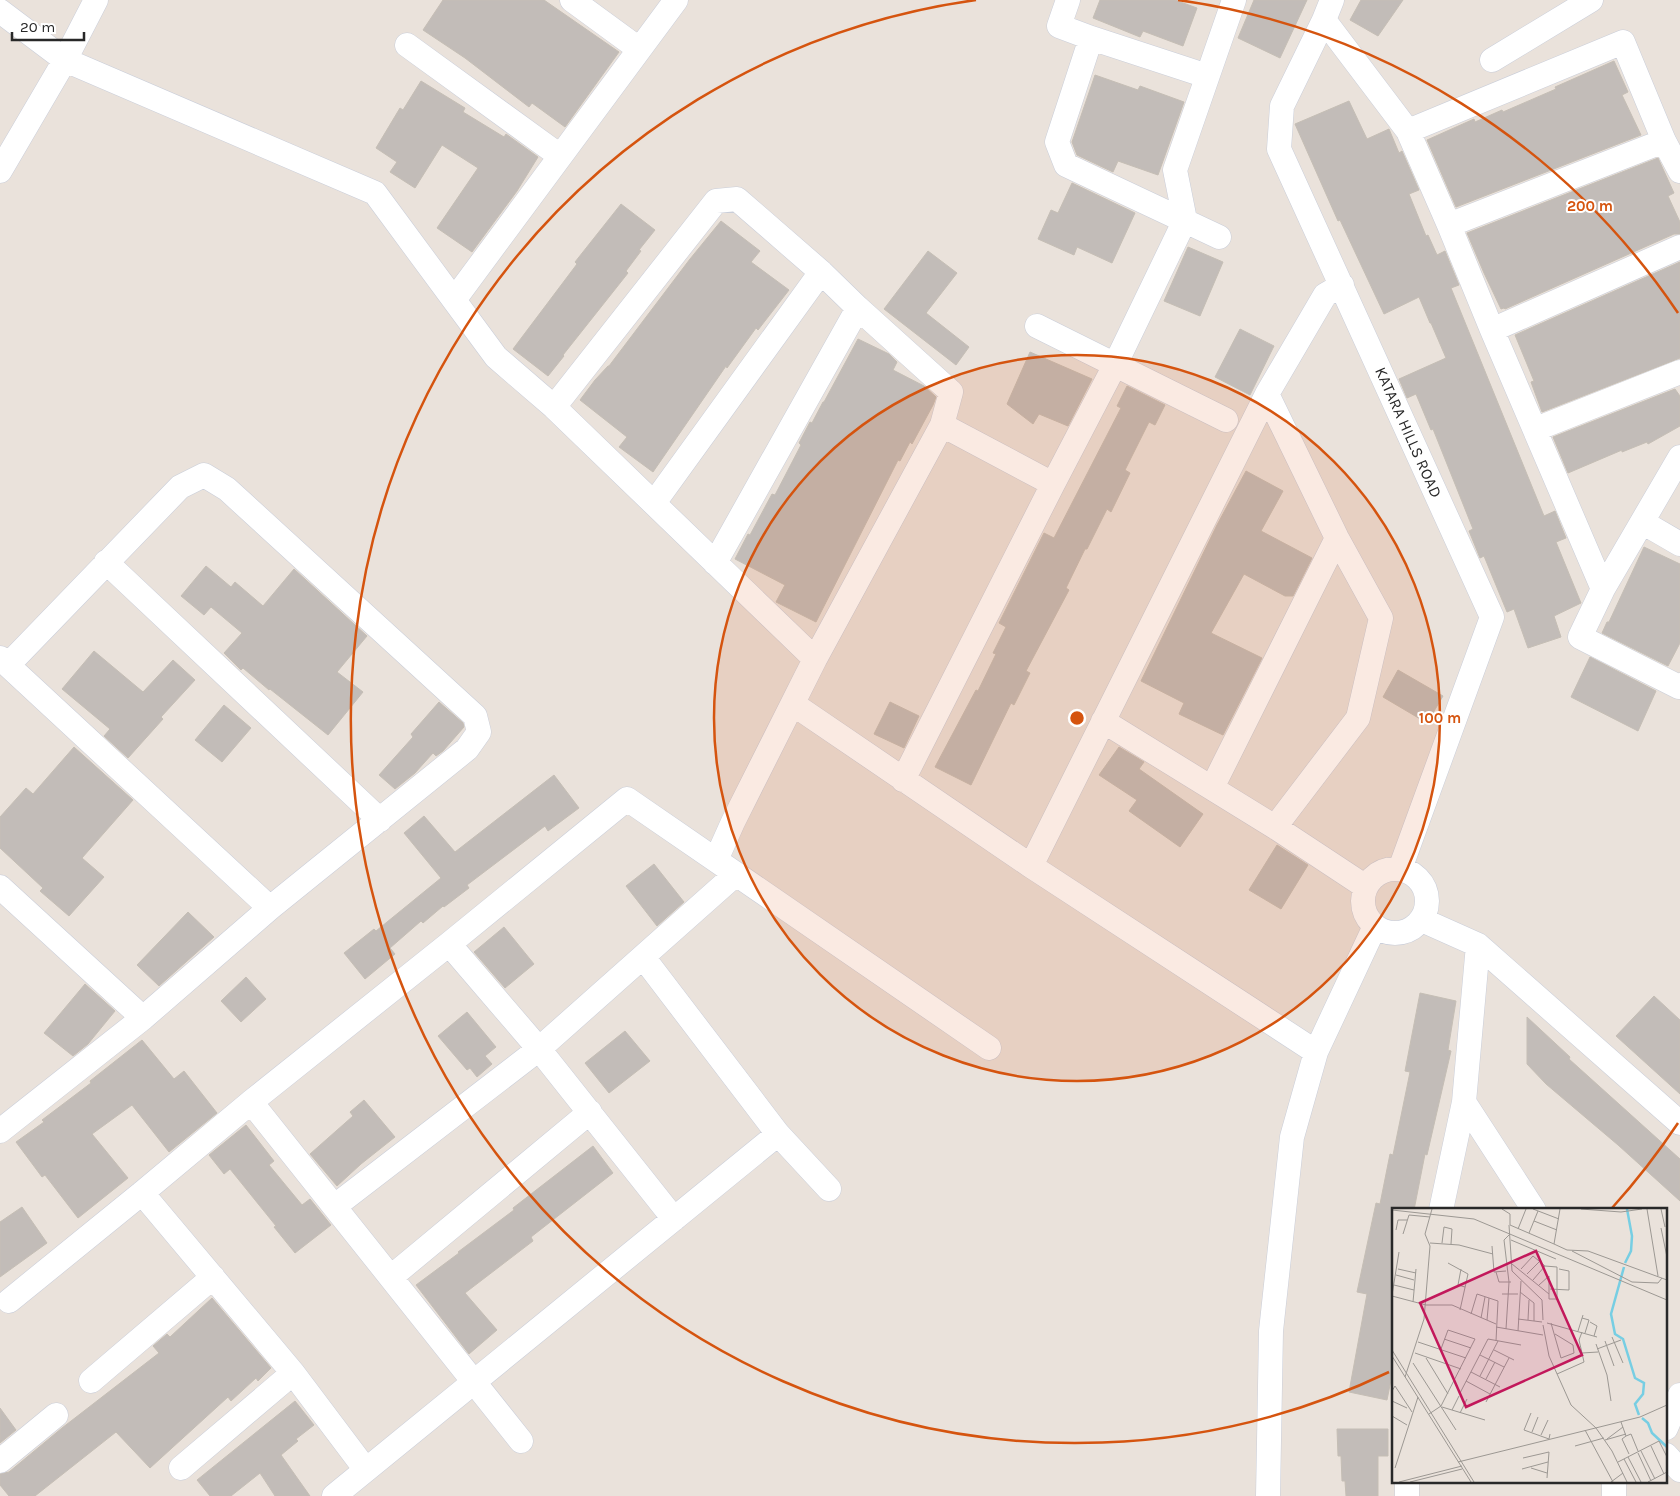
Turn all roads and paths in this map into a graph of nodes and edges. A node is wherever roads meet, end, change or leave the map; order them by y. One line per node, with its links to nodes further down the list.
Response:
1 (96, 0): 12 (street)
2 (572, 0): 11 (street)
3 (676, 0): 11 (street)
4 (1068, 0): 9 (street)
5 (1234, 0): 14 (street)
6 (1591, 0): 13 (street)
7 (1328, 10): 15 (street); 25 (street, KATARA HILLS ROAD)
8 (0, 11): 12 (street)
9 (1091, 38): 14 (street); 20 (street)
10 (407, 44): 17 (street)
11 (639, 49): 17 (street)
12 (65, 60): 18 (street); 26 (street)
13 (1492, 60)
14 (1207, 76): 20 (street)
15 (1408, 131): 16 (street); 21 (street)
16 (1664, 141): 19 (street); 21 (street)
17 (560, 156): 26 (street)
18 (0, 171)
19 (1680, 171)
20 (1185, 220): 22 (street); 30 (street)
21 (1449, 225): 29 (street)
22 (1219, 237)
23 (1680, 247): 29 (street)
24 (821, 272): 27 (street); 33 (street); 39 (street)
25 (1342, 285): 32 (street); 57 (street, KATARA HILLS ROAD)
26 (454, 300): 33 (street)
27 (858, 308): 35 (street); 44 (street)
28 (1036, 326): 30 (street)
29 (1492, 330): 36 (street)
30 (1115, 365): 34 (street); 38 (street)
31 (1680, 372): 36 (street)
32 (1267, 394): 41 (street); 50 (street)
33 (554, 407): 39 (street)
34 (1226, 420)
35 (942, 426): 38 (street); 46 (street)
36 (1536, 429): 45 (street)
37 (1680, 457): 40 (street)
38 (1053, 484): 51 (street)
39 (654, 503): 44 (street)
40 (1642, 522): 42 (street); 45 (street)
41 (1337, 538): 52 (street); 54 (street)
42 (1680, 544)
43 (106, 562): 47 (street); 53 (street); 53 (street)
44 (715, 563): 46 (street)
45 (1604, 589): 48 (street)
46 (815, 659): 49 (street)
47 (4, 662): 61 (street)
48 (1680, 685)
49 (794, 704): 51 (street); 55 (street)
50 (1103, 722): 52 (street); 56 (street)
51 (903, 780): 56 (street)
52 (1212, 788): 54 (street)
53 (380, 820): 61 (street)
54 (1275, 827): 60 (street)
55 (716, 860): 58 (street); 64 (street)
56 (1031, 866): 70 (street)
57 (1400, 869): 60 (street); 62 (street)
58 (736, 874): 66 (street); 68 (street)
59 (0, 887): 67 (street)
60 (1366, 887): 63 (street)
61 (270, 908): 67 (street)
62 (1422, 920): 63 (street); 65 (street)
63 (1375, 926): 70 (street)
64 (449, 944): 69 (street); 71 (street)
65 (1478, 945): 72 (street); 74 (street)
66 (643, 957): 69 (street); 76 (street)
67 (143, 1018): 75 (street)
68 (989, 1048)
69 (539, 1050): 73 (street); 79 (street)
70 (1316, 1052): 99 (street)
71 (251, 1102): 78 (street); 79 (street)
72 (1464, 1102): 80 (street); 81 (street)
73 (590, 1112): 82 (street); 84 (street)
74 (1679, 1118)
75 (0, 1131)
76 (778, 1134): 77 (street); 82 (street)
77 (829, 1189)
78 (142, 1193): 83 (street); 85 (street)
79 (336, 1206): 84 (street)
80 (1441, 1208)
81 (1533, 1208)
82 (674, 1219): 88 (street)
83 (213, 1276): 86 (street); 87 (street)
84 (391, 1277): 88 (street)
85 (9, 1301)
86 (293, 1373): 95 (street); 96 (street)
87 (91, 1381)
88 (474, 1382): 92 (street); 96 (street)
89 (1680, 1395): 91 (street)
90 (56, 1416): 94 (street)
91 (1668, 1423)
92 (521, 1441)
93 (1668, 1457): 97 (street)
94 (0, 1461)
95 (181, 1468)
96 (366, 1470): 98 (street)
97 (1680, 1470)
98 (334, 1496)
99 (1268, 1496)

